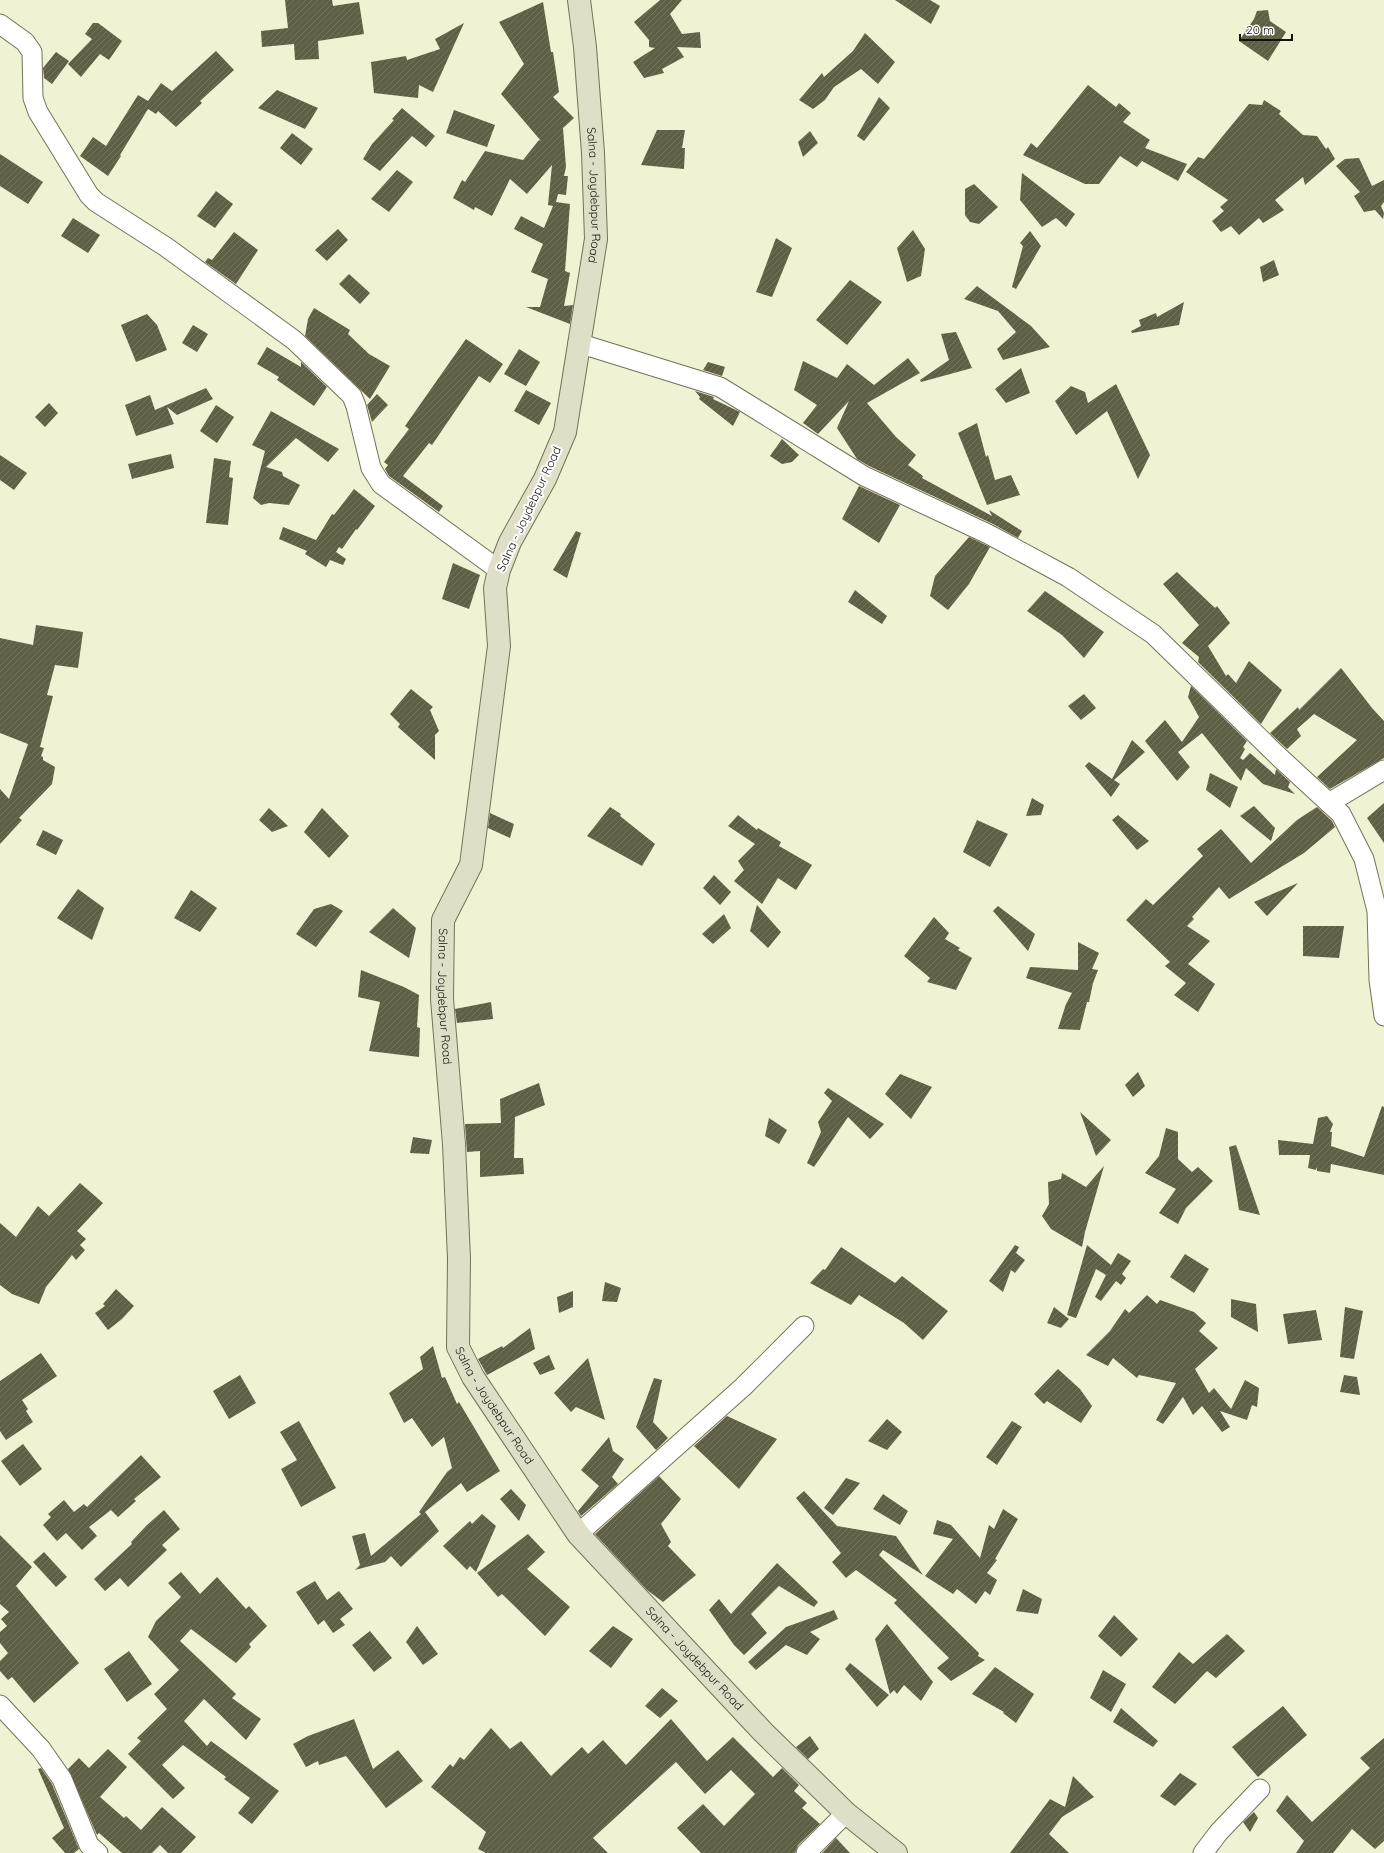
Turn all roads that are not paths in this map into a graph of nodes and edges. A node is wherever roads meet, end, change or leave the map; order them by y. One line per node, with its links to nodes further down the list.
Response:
1 (579, 0): 3 (main road, Salna - Joydebpur Road)
2 (0, 24): 4 (street)
3 (578, 342): 4 (main road, Salna - Joydebpur Road); 6 (street)
4 (499, 570): 9 (main road, Salna - Joydebpur Road)
5 (1384, 770): 6 (street)
6 (1329, 803): 7 (street)
7 (1384, 1016)
8 (804, 1326): 9 (street)
9 (578, 1534): 12 (main road, Salna - Joydebpur Road)
10 (0, 1704): 13 (street)
11 (1260, 1788): 16 (street)
12 (846, 1813): 14 (street); 15 (main road, Salna - Joydebpur Road)
13 (98, 1853)
14 (806, 1853)
15 (896, 1853)
16 (1203, 1853)

